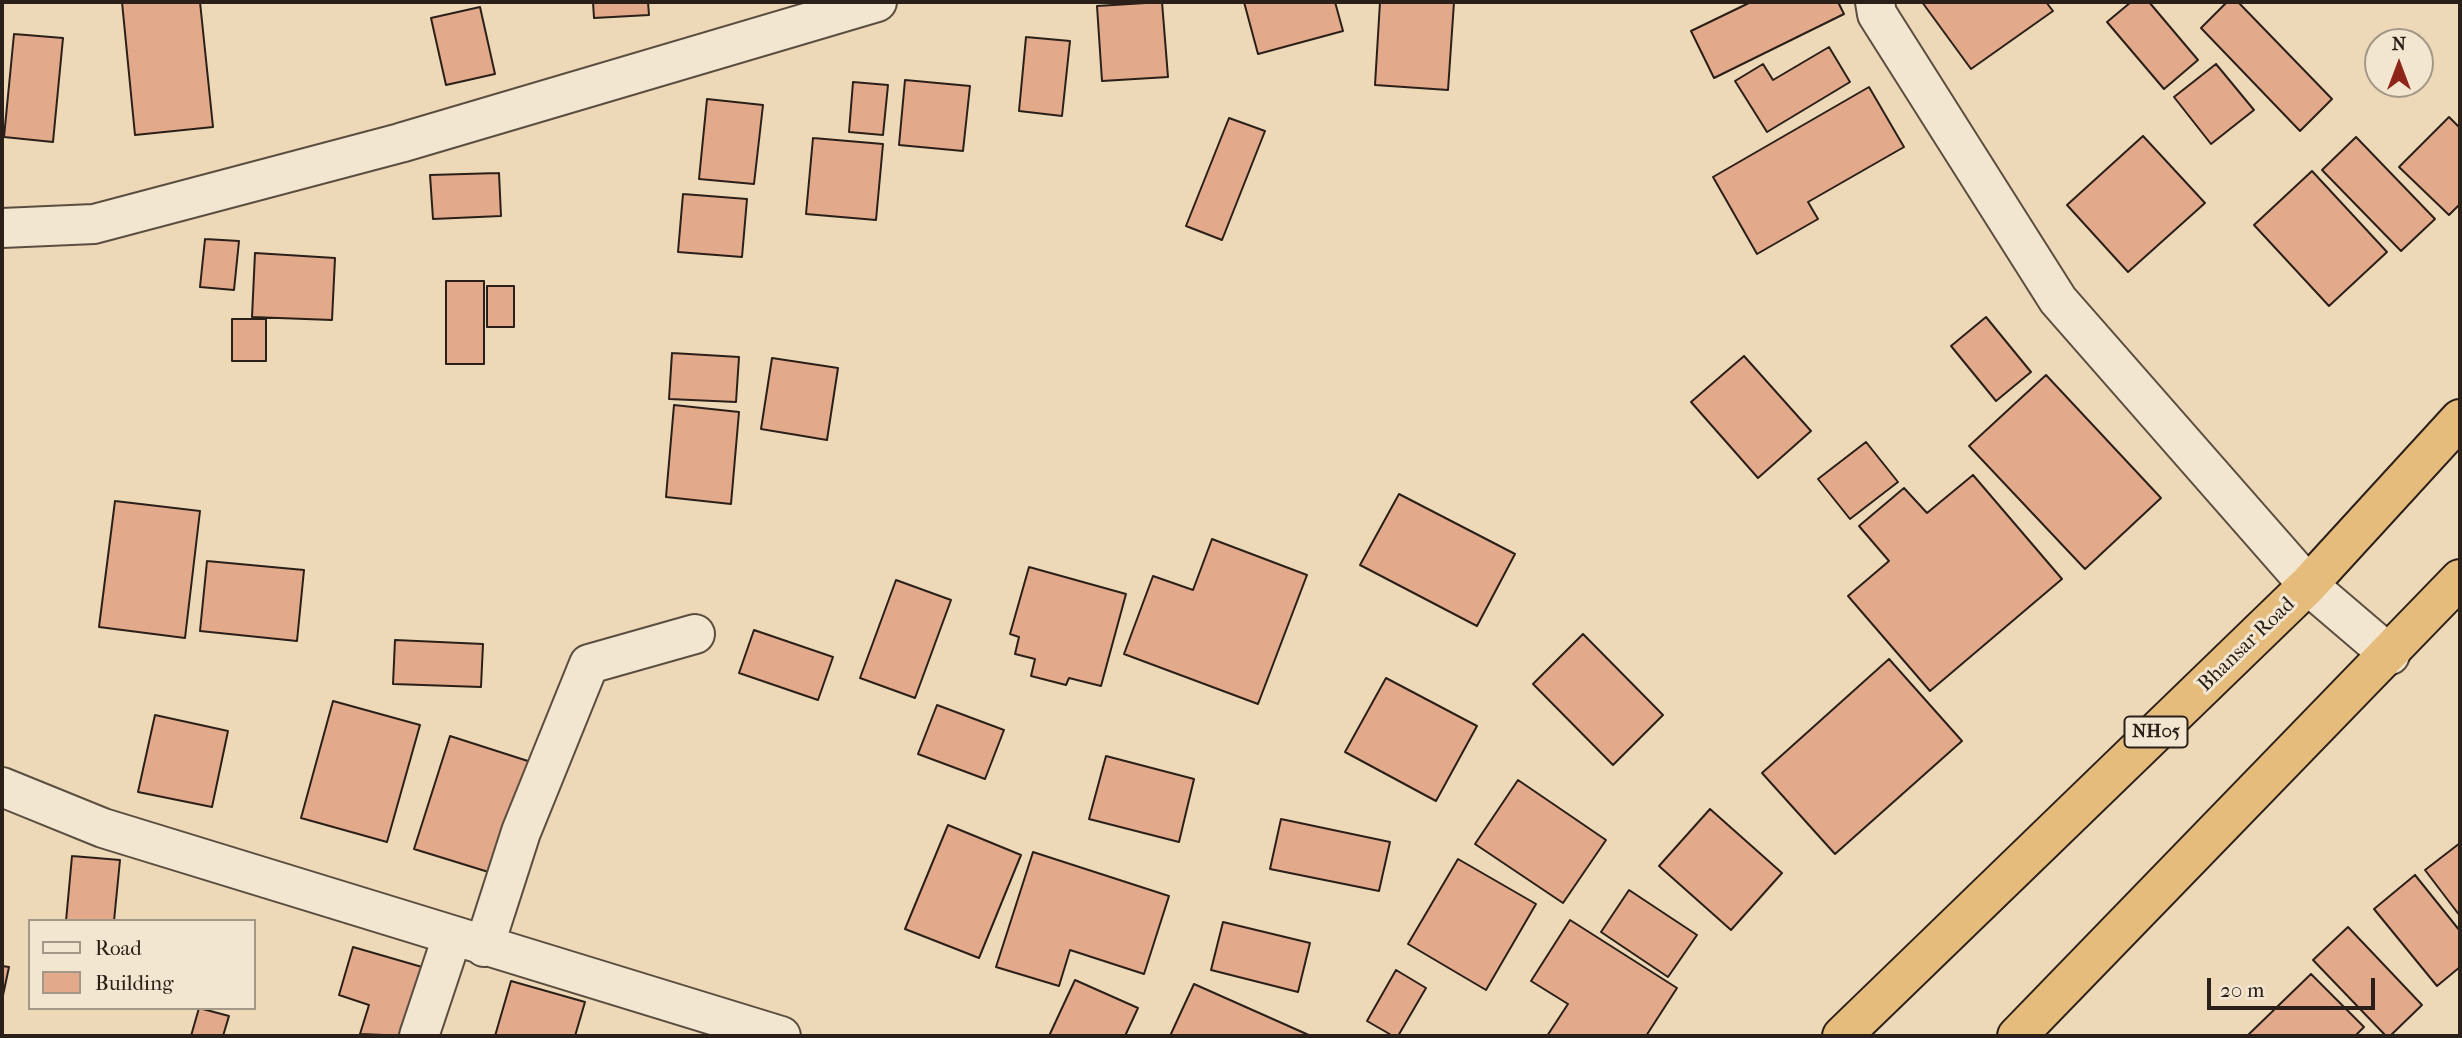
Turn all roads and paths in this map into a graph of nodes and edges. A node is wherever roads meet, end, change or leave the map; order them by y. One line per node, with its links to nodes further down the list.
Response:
1 (877, 2): 3 (street)
2 (1875, 2): 6 (street)
3 (2, 229)
4 (2460, 419): 6 (highway, Bhansar Road / NH05)
5 (2460, 579): 8 (highway)
6 (2308, 585): 8 (street); 13 (highway, Bhansar Road / NH05)
7 (695, 634): 10 (street)
8 (2390, 655): 14 (highway)
9 (2, 787): 10 (street)
10 (468, 942): 11 (street); 12 (street)
11 (419, 1036)
12 (780, 1036)
13 (1842, 1036)
14 (2017, 1036)

